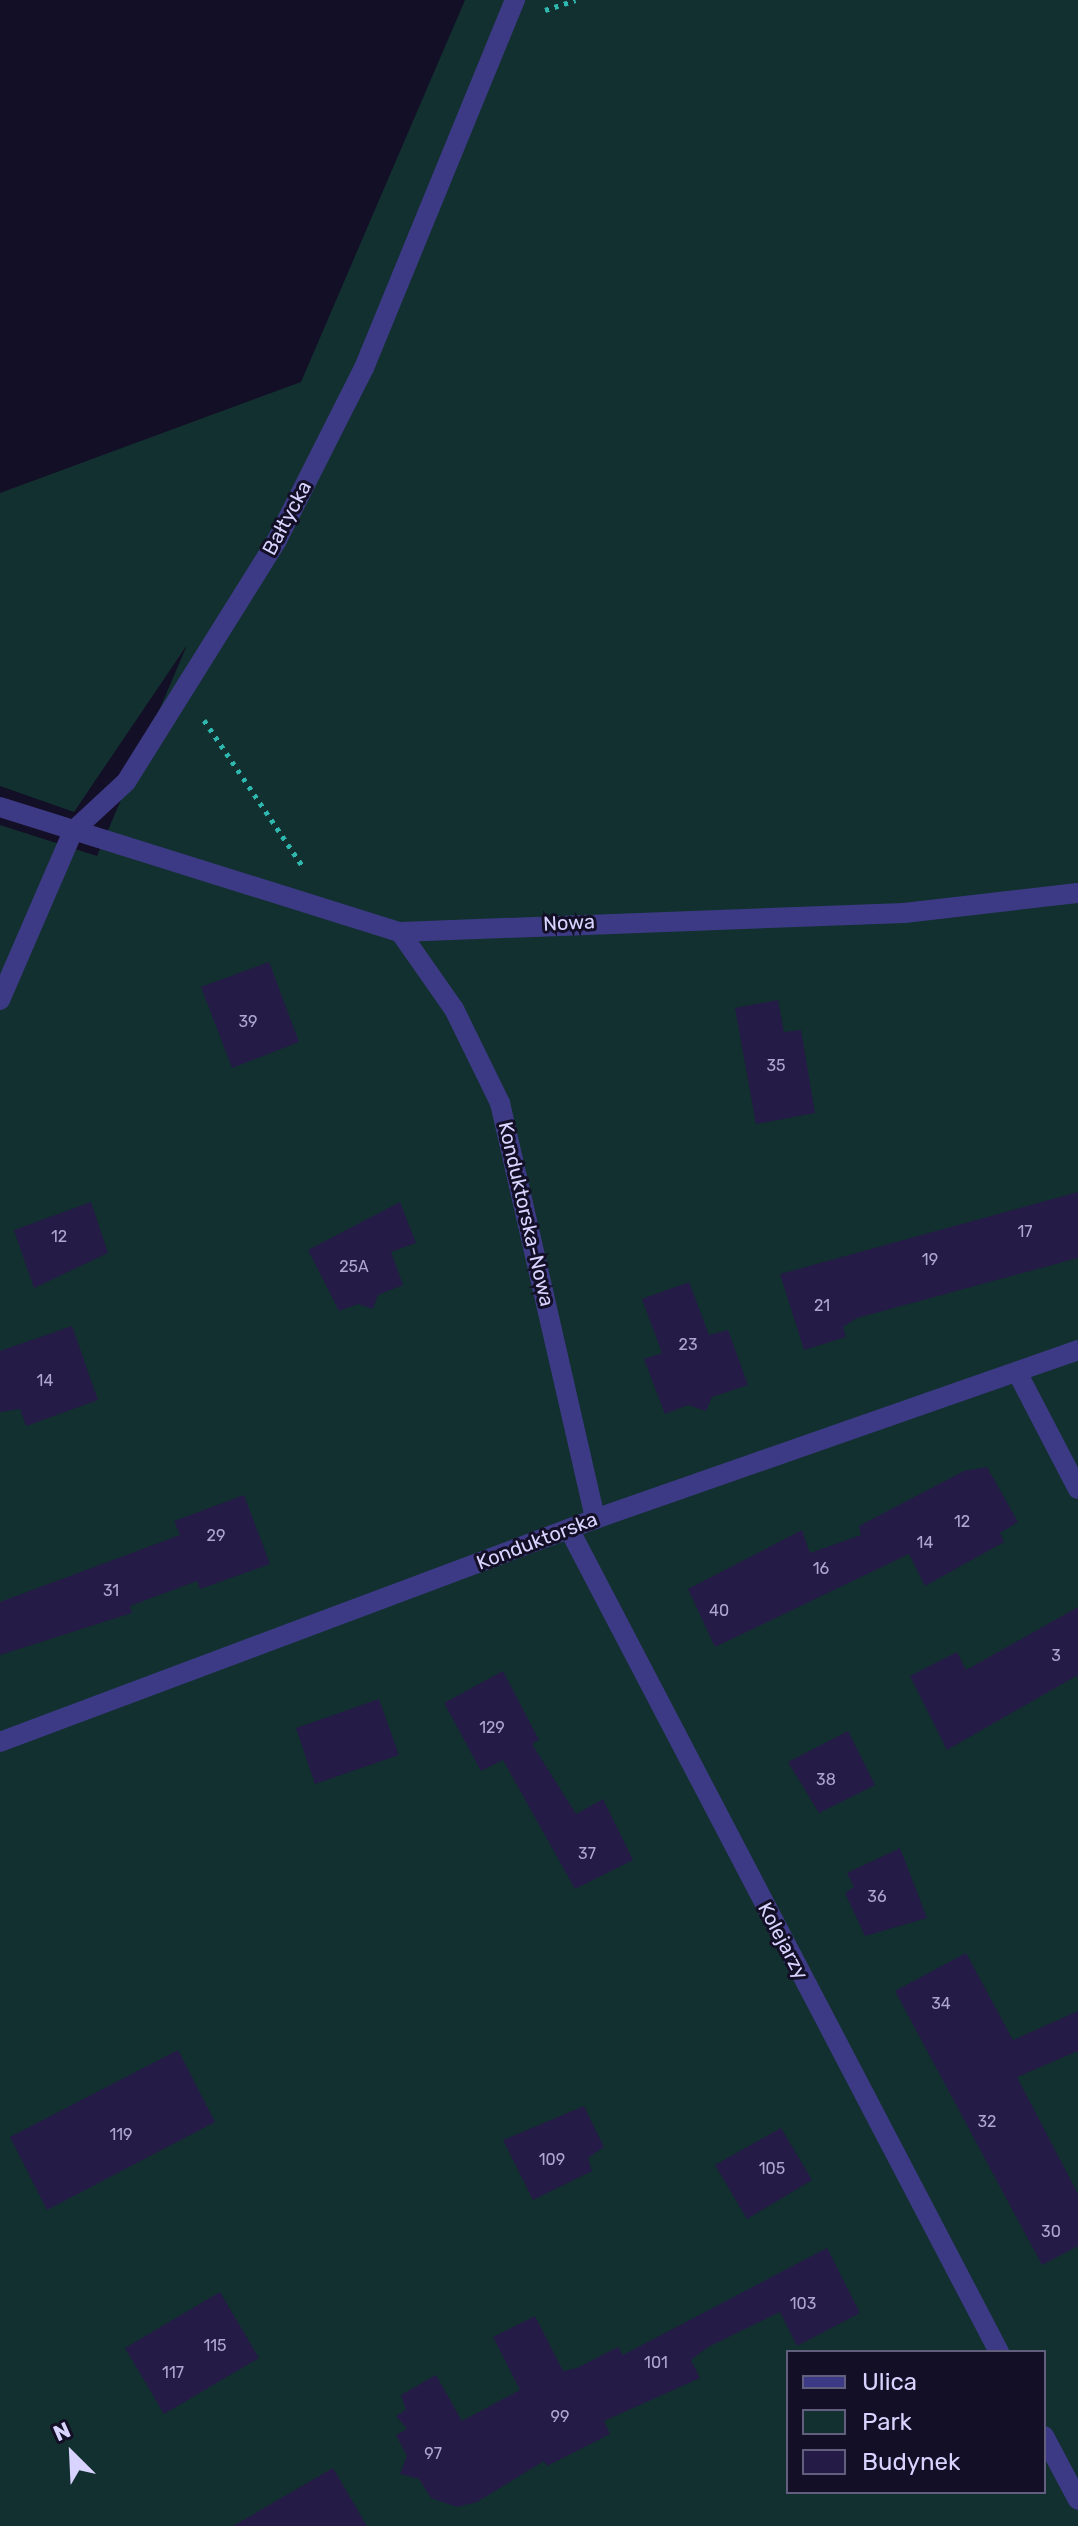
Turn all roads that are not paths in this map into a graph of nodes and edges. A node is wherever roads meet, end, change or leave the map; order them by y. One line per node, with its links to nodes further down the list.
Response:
1 (515, 0): 3 (street, Bałtycka)
2 (0, 807): 3 (street, Nowa)
3 (73, 831): 5 (street, Nowa); 6 (street, Bałtycka)
4 (1078, 893): 5 (street, Nowa)
5 (400, 932): 10 (street, Konduktorska-Nowa)
6 (0, 1000)
7 (1078, 1350): 8 (street, Konduktorska)
8 (1017, 1372): 9 (street); 10 (street, Konduktorska)
9 (1078, 1489)
10 (595, 1519): 11 (street, Konduktorska)
11 (569, 1529): 12 (street, Konduktorska); 13 (street, Kolejarzy)
12 (0, 1742)
13 (998, 2350)
14 (1046, 2440): 15 (street)
15 (1078, 2500)

